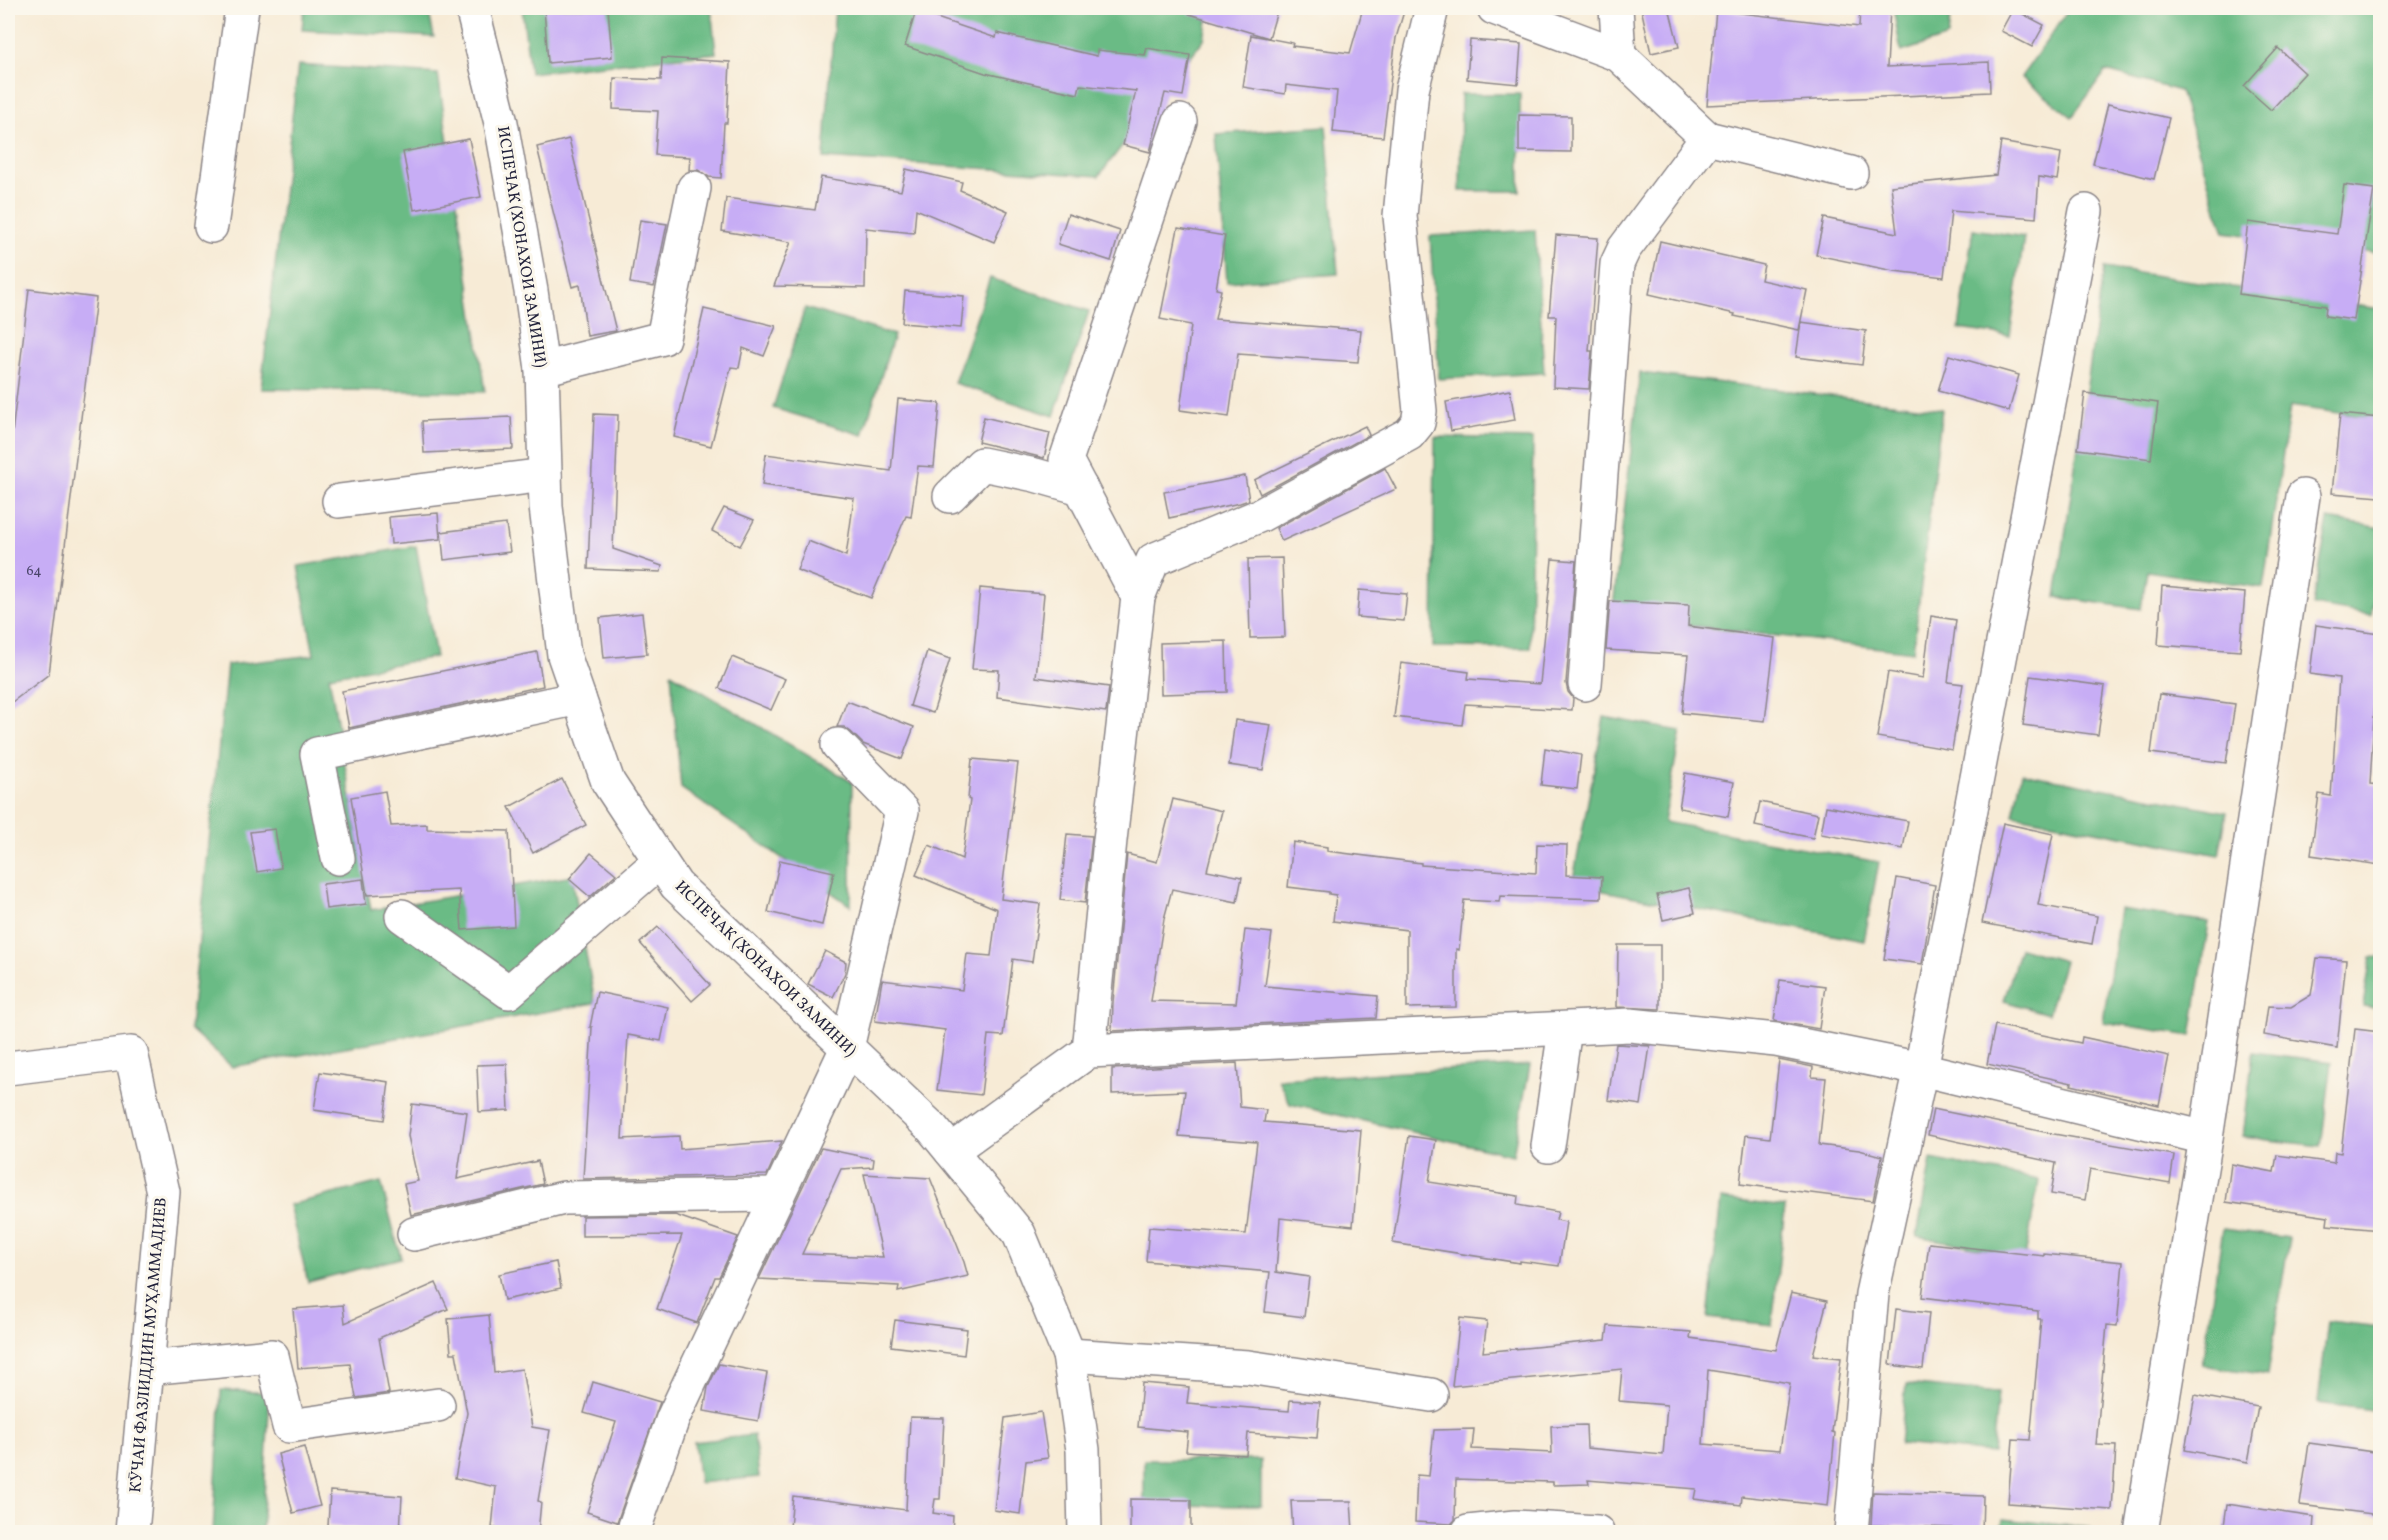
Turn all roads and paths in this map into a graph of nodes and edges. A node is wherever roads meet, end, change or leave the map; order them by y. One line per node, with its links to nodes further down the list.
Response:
1 (242, 8): 12 (street)
2 (472, 8): 13 (street, ИСПЕЧАК (ХОНАХОИ ЗАМИНИ))
3 (1432, 8): 19 (street)
4 (1494, 8): 6 (street)
5 (1616, 8): 6 (street)
6 (1619, 55): 8 (street)
7 (1180, 121): 15 (street)
8 (1707, 138): 9 (street); 20 (street)
9 (1851, 173)
10 (694, 189): 13 (street)
11 (2086, 211): 30 (street)
12 (211, 226)
13 (542, 369): 14 (street, ИСПЕЧАК (ХОНАХОИ ЗАМИНИ))
14 (545, 475): 18 (street); 21 (street, ИСПЕЧАК (ХОНАХОИ ЗАМИНИ))
15 (1081, 488): 16 (street); 19 (street)
16 (950, 496)
17 (2303, 496): 31 (street)
18 (339, 501)
19 (1138, 597): 28 (street)
20 (1585, 684)
21 (579, 698): 23 (street); 24 (street, ИСПЕЧАК (ХОНАХОИ ЗАМИНИ))
22 (838, 745): 27 (street)
23 (338, 858)
24 (660, 861): 25 (street); 27 (street, ИСПЕЧАК (ХОНАХОИ ЗАМИНИ))
25 (402, 916)
26 (1565, 1029): 28 (street); 30 (street); 32 (street)
27 (847, 1048): 33 (street, ИСПЕЧАК (ХОНАХОИ ЗАМИНИ)); 34 (street)
28 (1089, 1051): 33 (street)
29 (8, 1068): 37 (street, КӮЧАИ ФАЗЛИДДИН МУҲАММАДИЕВ)
30 (1922, 1069): 31 (street); 45 (street)
31 (2206, 1138): 46 (street)
32 (1548, 1146)
33 (951, 1151): 36 (street, ИСПЕЧАК (ХОНАХОИ ЗАМИНИ))
34 (778, 1195): 35 (street); 41 (street)
35 (414, 1234)
36 (1069, 1355): 38 (street); 42 (street, ИСПЕЧАК (ХОНАХОИ ЗАМИНИ))
37 (147, 1368): 39 (street); 40 (street, КӮЧАИ ФАЗЛИДДИН МУҲАММАДИЕВ)
38 (1431, 1395)
39 (438, 1405)
40 (132, 1533)
41 (633, 1533)
42 (1085, 1533)
43 (1468, 1533): 44 (street)
44 (1598, 1533)
45 (1851, 1533)
46 (2141, 1533)

